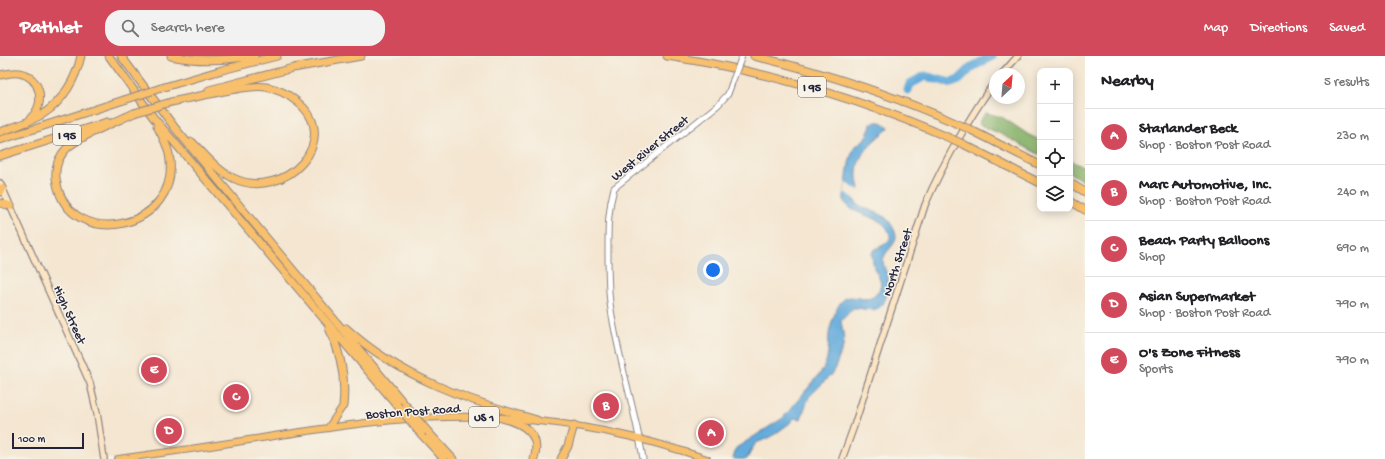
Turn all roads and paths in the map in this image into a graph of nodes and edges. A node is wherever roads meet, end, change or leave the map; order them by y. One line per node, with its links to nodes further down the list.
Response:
1 (80, 56): 19 (highway)
2 (109, 56): 17 (highway)
3 (121, 56): 16 (highway)
4 (171, 56): 5 (highway)
5 (254, 56)
6 (276, 56): 21 (highway, I 95, bridge)
7 (361, 56): 15 (highway, I 95)
8 (667, 56): 24 (highway, I 95, bridge)
9 (742, 56): 39 (street, West River Street, bridge)
10 (754, 56): 23 (highway, I 95, bridge)
11 (1018, 56): 12 (main road)
12 (1007, 68)
13 (0, 75): 19 (highway)
14 (989, 89): 48 (main road, North Street)
15 (171, 102): 16 (highway); 18 (highway, I 95, bridge)
16 (155, 103): 32 (highway)
17 (143, 104): 18 (highway); 32 (highway)
18 (134, 113): 22 (highway, I 95)
19 (30, 120): 20 (highway)
20 (0, 132)
21 (0, 140)
22 (0, 156)
23 (1037, 163)
24 (1037, 181)
25 (1073, 185): 27 (highway)
26 (1, 188): 30 (main road, High Street)
27 (1085, 192)
28 (1073, 203): 31 (highway)
29 (0, 204): 30 (highway)
30 (11, 206): 40 (main road, High Street)
31 (1085, 210)
32 (313, 300): 33 (highway); 34 (highway); 36 (highway)
33 (378, 377): 42 (highway, bridge); 43 (highway, bridge)
34 (343, 406): 38 (main road)
35 (502, 418): 36 (main road, Boston Post Road / US 1); 38 (main road, Boston Post Road / US 1); 44 (highway)
36 (537, 420): 37 (main road, Boston Post Road / US 1)
37 (574, 425): 39 (main road, Boston Post Road / US 1); 45 (highway)
38 (328, 428): 41 (main road, Boston Post Road / US 1)
39 (640, 439): 46 (street, West River Street); 47 (main road, Boston Post Road / US 1)
40 (104, 459)
41 (118, 459)
42 (444, 459)
43 (453, 459)
44 (534, 459)
45 (561, 459)
46 (643, 459)
47 (707, 459)
48 (842, 459)

